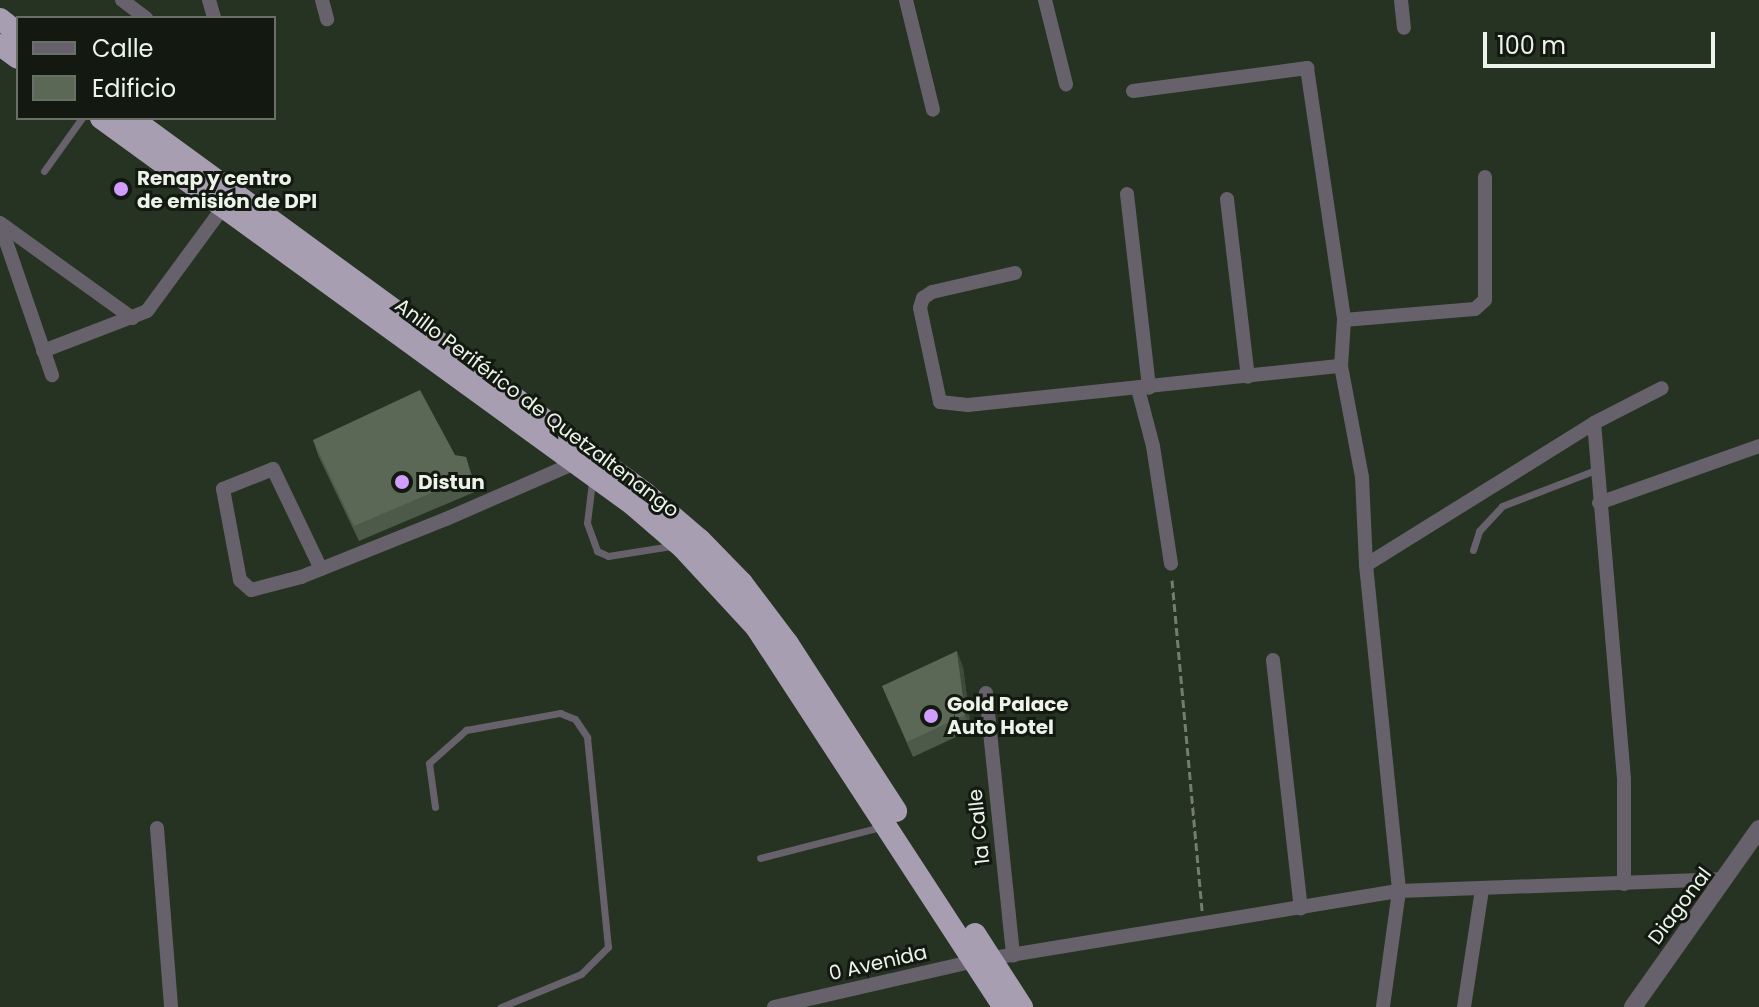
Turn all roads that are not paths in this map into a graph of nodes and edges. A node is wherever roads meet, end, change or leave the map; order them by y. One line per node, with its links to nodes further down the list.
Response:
1 (122, 0): 6 (street)
2 (322, 0): 8 (street)
3 (906, 0): 13 (street)
4 (1045, 0): 11 (street)
5 (1401, 0): 9 (street)
6 (143, 16)
7 (0, 19): 10 (highway)
8 (327, 19)
9 (1404, 28)
10 (16, 31)
11 (1066, 84)
12 (1133, 91): 25 (street)
13 (933, 110)
14 (81, 120): 17 (lane)
15 (104, 120): 21 (highway, Anillo Periférico de Quetzaltenango)
16 (134, 120): 54 (highway, Anillo Periférico de Quetzaltenango)
17 (44, 171)
18 (1485, 177): 25 (street)
19 (1127, 194): 30 (street)
20 (1227, 199): 29 (street)
21 (222, 209): 24 (street); 34 (highway, Anillo Periférico de Quetzaltenango)
22 (0, 223): 24 (street); 26 (street)
23 (1015, 273): 30 (street)
24 (132, 318): 26 (street)
25 (1344, 320): 27 (street)
26 (43, 351): 28 (street)
27 (1341, 366): 29 (street); 40 (street)
28 (52, 375)
29 (1248, 377): 30 (street)
30 (1144, 388): 39 (street)
31 (1662, 388): 32 (street)
32 (1594, 423): 35 (street); 40 (street)
33 (1759, 446): 36 (street)
34 (584, 469): 37 (highway, Anillo Periférico de Quetzaltenango); 37 (lane); 41 (street)
35 (1596, 470): 36 (street); 38 (lane)
36 (1599, 503): 50 (street)
37 (679, 544): 45 (highway, Anillo Periférico de Quetzaltenango)
38 (1473, 550)
39 (1171, 564)
40 (1366, 565): 52 (street)
41 (321, 569): 41 (street)
42 (1273, 660): 53 (street)
43 (986, 693): 54 (street, 1a Calle)
44 (435, 807): 56 (lane)
45 (887, 826): 48 (lane); 54 (highway, Anillo Periférico de Quetzaltenango)
46 (157, 828): 55 (street)
47 (1759, 829): 49 (street, Diagonal)
48 (760, 858)
49 (1729, 877): 50 (street, 0 Avenida); 62 (street, Diagonal)
50 (1624, 884): 51 (street, 0 Avenida)
51 (1482, 890): 52 (street, 0 Avenida); 61 (street)
52 (1399, 891): 53 (street, 0 Avenida); 60 (street)
53 (1301, 908): 54 (street, 0 Avenida)
54 (993, 959): 57 (street, 0 Avenida); 58 (highway, Anillo Periférico de Quetzaltenango); 59 (highway, Anillo Periférico de Quetzaltenango)
55 (171, 1007)
56 (501, 1007)
57 (774, 1007)
58 (1004, 1007)
59 (1022, 1007)
60 (1383, 1007)
61 (1464, 1007)
62 (1633, 1007)

